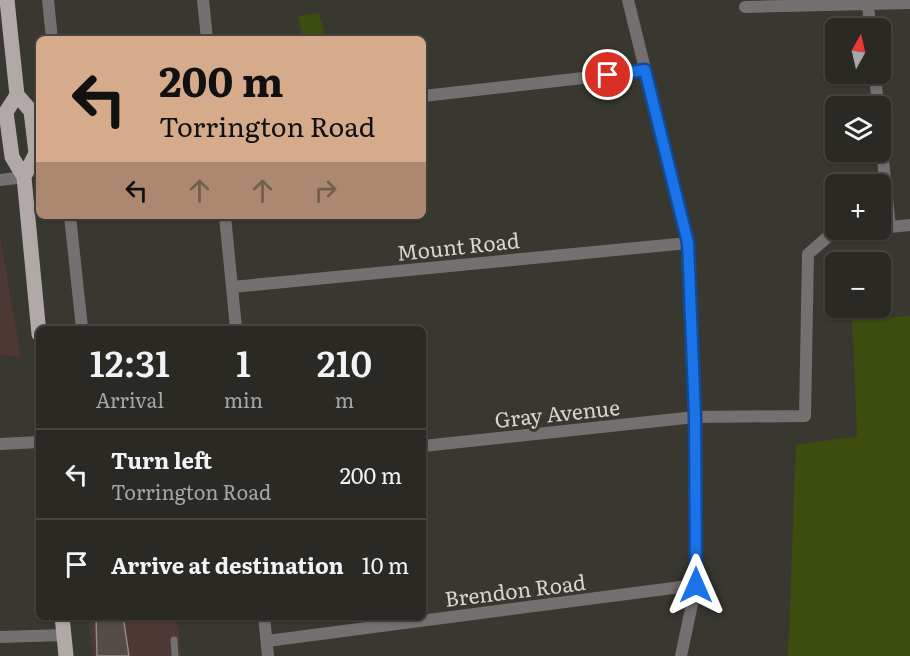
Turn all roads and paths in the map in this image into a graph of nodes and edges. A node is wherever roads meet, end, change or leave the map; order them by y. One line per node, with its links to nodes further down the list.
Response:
1 (8, 0): 12 (main road)
2 (48, 0): 9 (street)
3 (203, 0): 10 (street)
4 (628, 0): 11 (street)
5 (910, 3): 6 (street)
6 (868, 4): 7 (street); 8 (street)
7 (745, 7)
8 (869, 18)
9 (52, 36)
10 (207, 36)
11 (645, 70): 13 (street); 21 (street)
12 (17, 95): 14 (main road); 14 (main road)
13 (426, 96)
14 (24, 177): 15 (street); 23 (main road)
15 (0, 180)
16 (70, 219): 24 (street)
17 (225, 219): 22 (street)
18 (910, 225): 19 (street)
19 (891, 227)
20 (825, 239): 26 (street, Gray Avenue)
21 (688, 243): 22 (street, Mount Road); 26 (street)
22 (232, 287): 25 (street)
23 (38, 326)
24 (82, 326)
25 (236, 326)
26 (695, 417): 29 (street, Gray Avenue); 30 (street)
27 (36, 442): 28 (street)
28 (0, 444)
29 (426, 446)
30 (696, 585): 36 (street, Brendon Road); 40 (street)
31 (62, 620): 33 (main road)
32 (264, 620): 36 (street)
33 (64, 635): 34 (street); 37 (main road)
34 (0, 637)
35 (174, 640): 38 (lane)
36 (267, 641): 39 (street)
37 (66, 656)
38 (175, 656)
39 (268, 656)
40 (681, 656)

